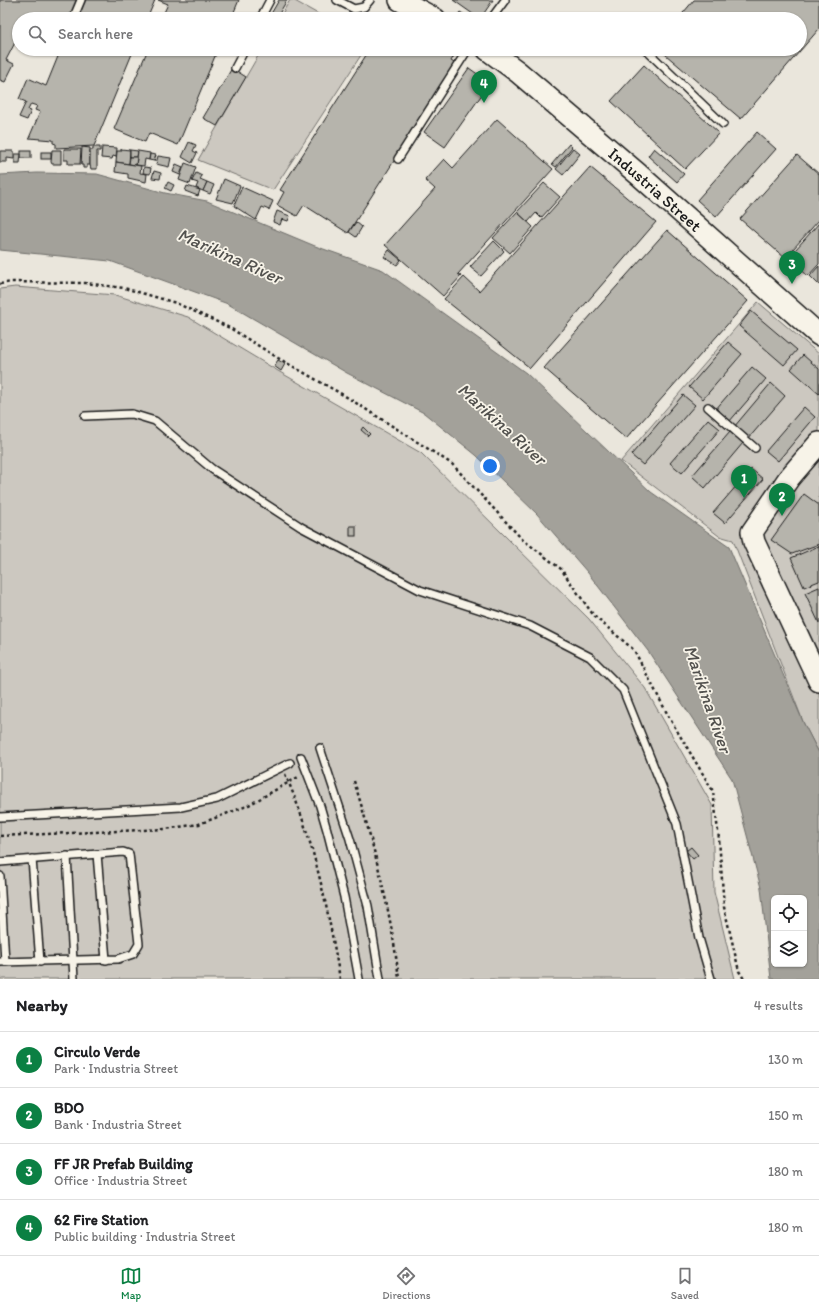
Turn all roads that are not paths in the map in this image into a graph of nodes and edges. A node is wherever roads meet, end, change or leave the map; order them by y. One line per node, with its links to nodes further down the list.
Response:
1 (81, 0): 7 (lane)
2 (270, 0): 8 (lane)
3 (337, 0): 4 (lane)
4 (370, 0)
5 (400, 0): 9 (street)
6 (505, 0): 10 (lane)
7 (76, 12)
8 (264, 12)
9 (422, 12)
10 (496, 12)
11 (241, 56): 15 (lane)
12 (464, 56): 17 (lane)
13 (496, 56): 18 (street, Industria Street)
14 (652, 56): 16 (lane)
15 (235, 68)
16 (723, 124)
17 (398, 159)
18 (819, 335)
19 (708, 407): 22 (lane)
20 (85, 416): 40 (lane)
21 (819, 443): 23 (street)
22 (755, 448)
23 (819, 681)
24 (320, 748): 39 (lane)
25 (301, 757): 38 (lane)
26 (290, 763): 27 (lane)
27 (0, 816)
28 (97, 854): 29 (lane); 34 (lane); 34 (lane)
29 (66, 856): 30 (lane); 33 (lane)
30 (32, 859): 31 (lane); 36 (lane)
31 (0, 862)
32 (0, 876): 35 (lane)
33 (73, 960): 34 (lane); 36 (lane); 37 (lane)
34 (106, 960)
35 (2, 962): 36 (lane)
36 (40, 962)
37 (74, 979)
38 (359, 979)
39 (380, 979)
40 (711, 979)

